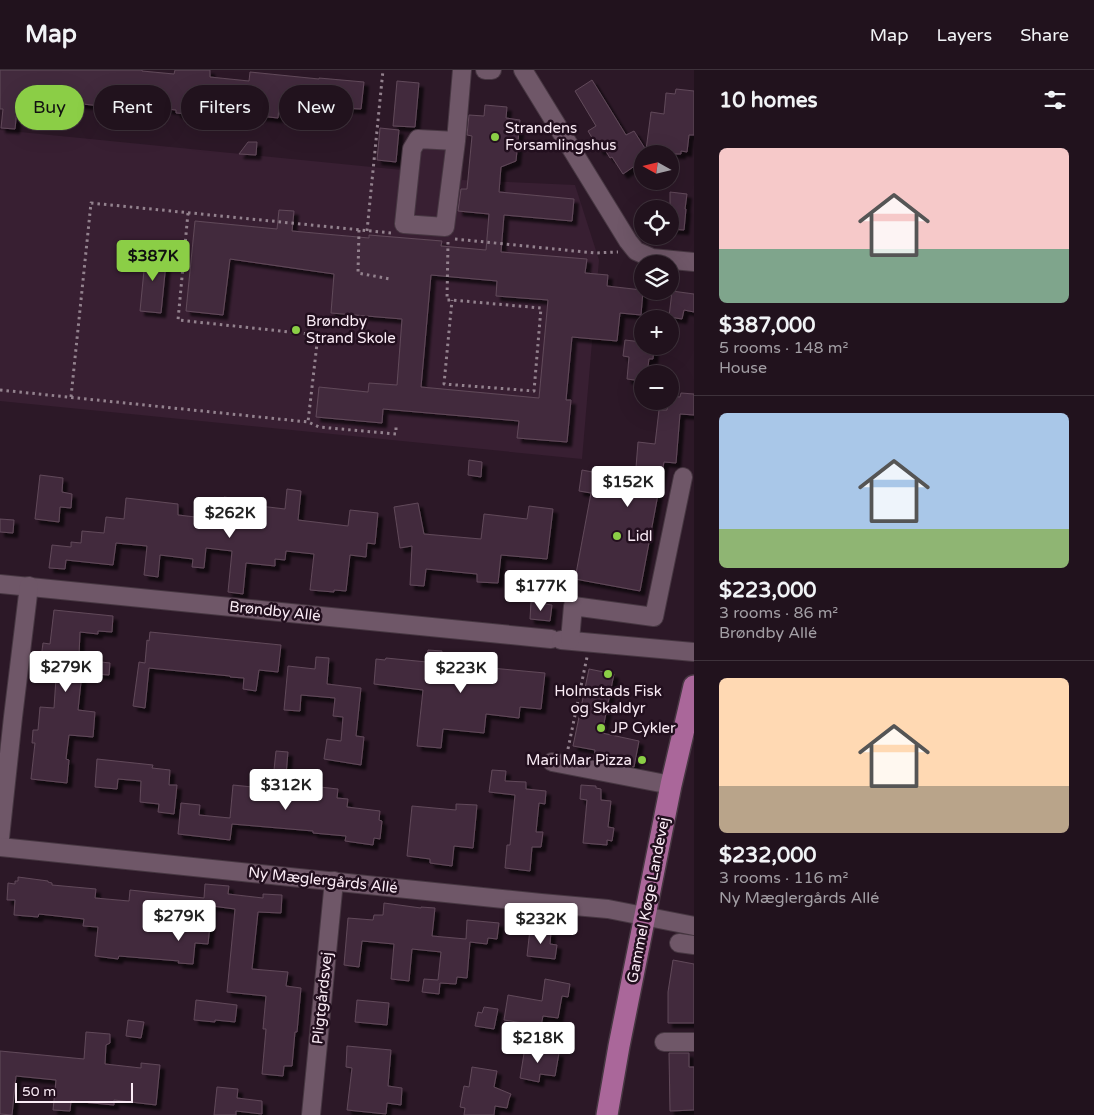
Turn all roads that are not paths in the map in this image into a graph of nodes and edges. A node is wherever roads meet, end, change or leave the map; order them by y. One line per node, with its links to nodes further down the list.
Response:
1 (462, 70): 5 (street)
2 (485, 70): 3 (street)
3 (492, 70)
4 (523, 70): 6 (street)
5 (456, 141): 5 (street)
6 (694, 262)
7 (683, 477): 10 (street)
8 (0, 584): 9 (street, Brøndby Allé)
9 (29, 586): 10 (street, Brøndby Allé); 15 (street)
10 (560, 639): 11 (street, Brøndby Allé)
11 (694, 652)
12 (694, 686): 14 (main road, Gammel Køge Landevej)
13 (559, 763): 14 (street)
14 (671, 786): 18 (main road, Gammel Køge Landevej)
15 (0, 838)
16 (0, 847): 17 (street, Ny Mæglergårds Allé)
17 (334, 881): 18 (street, Ny Mæglergårds Allé); 23 (street, Pligtgårdsvej)
18 (645, 916): 19 (street, Ny Mæglergårds Allé); 22 (main road, Gammel Køge Landevej)
19 (694, 926)
20 (664, 1042): 21 (street)
21 (694, 1042)
22 (607, 1114)
23 (311, 1115)

